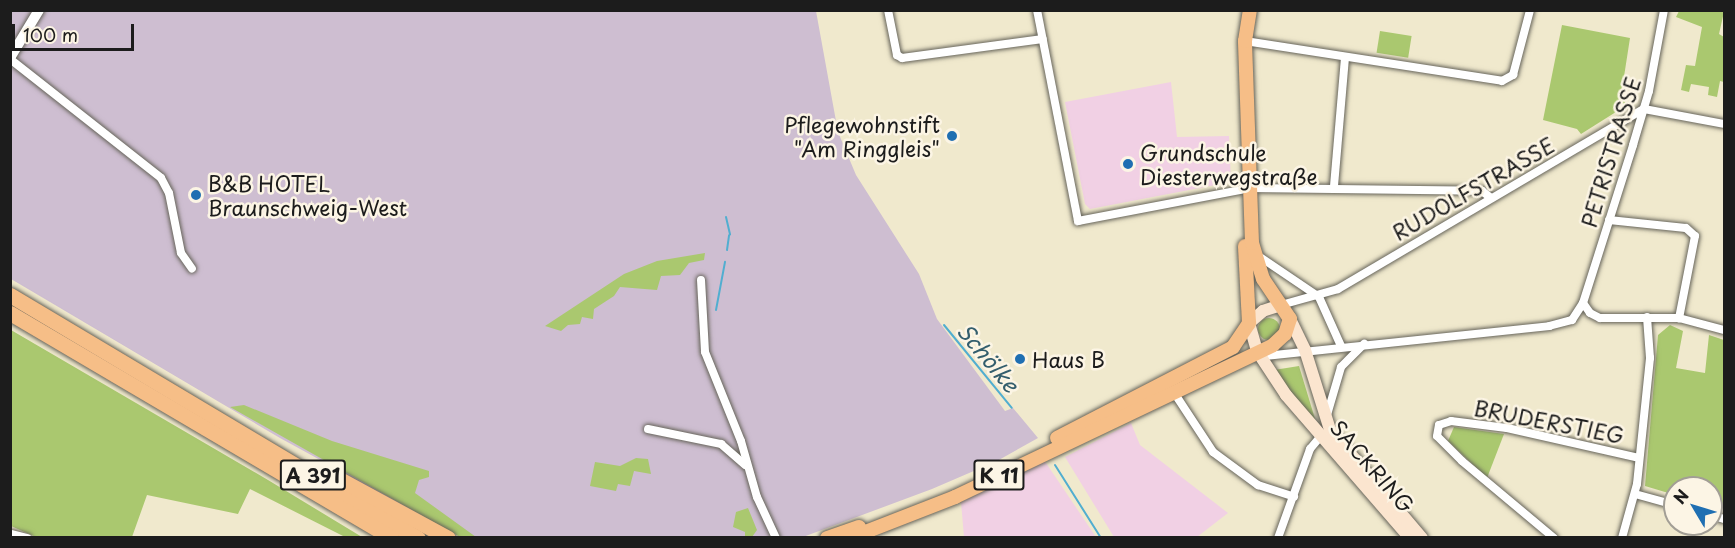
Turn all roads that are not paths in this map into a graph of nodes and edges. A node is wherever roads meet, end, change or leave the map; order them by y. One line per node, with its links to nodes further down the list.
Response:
1 (39, 10): 11 (street)
2 (888, 10): 8 (street)
3 (1037, 10): 8 (street)
4 (1243, 10): 15 (main road)
5 (1250, 10): 9 (main road)
6 (1530, 10): 10 (street)
7 (1664, 10): 12 (street, PETRISTRASSE)
8 (1043, 39): 15 (street)
9 (1245, 41): 10 (street); 15 (main road)
10 (1345, 58): 14 (street)
11 (10, 59): 19 (street)
12 (1644, 109): 13 (street); 16 (street, RUDOLFSTRASSE); 17 (street, PETRISTRASSE)
13 (1725, 124)
14 (1334, 186): 15 (street); 16 (street)
15 (1245, 189): 18 (main road)
16 (1491, 198): 22 (street, RUDOLFSTRASSE)
17 (1609, 220): 23 (street, PETRISTRASSE); 27 (street)
18 (1250, 259): 22 (street); 24 (main road); 29 (main road)
19 (192, 269)
20 (701, 280): 41 (street)
21 (10, 294): 37 (highway, A 391)
22 (1319, 297): 24 (street, RUDOLFSTRASSE); 32 (street)
23 (1583, 303): 26 (street); 31 (street)
24 (1281, 305): 28 (main road); 29 (main road, K 11)
25 (10, 314): 45 (highway, A 391)
26 (1647, 317): 27 (street); 40 (street)
27 (1679, 318): 30 (street)
28 (1290, 319): 33 (main road); 34 (main road, K 11)
29 (1249, 323): 34 (main road, SACKRING); 35 (main road, K 11)
30 (1725, 330)
31 (1365, 344): 32 (street); 39 (street)
32 (1341, 346): 33 (street)
33 (1305, 350): 34 (street); 39 (main road)
34 (1257, 351): 35 (main road, K 11); 39 (main road, SACKRING)
35 (1227, 358): 36 (main road, K 11); 53 (main road, K 11)
36 (1173, 391): 43 (street); 54 (main road, K 11)
37 (207, 412): 50 (highway, A 391); 51 (highway)
38 (648, 429): 41 (street)
39 (1325, 433): 43 (street); 56 (main road, SACKRING); 57 (main road, SACKRING)
40 (1639, 458): 42 (street); 58 (street, BRUDERSTIEG)
41 (748, 467): 52 (street)
42 (1635, 494): 44 (street); 59 (street)
43 (1294, 497): 55 (street)
44 (1663, 502)
45 (353, 514): 48 (highway); 49 (highway, A 391)
46 (12, 534): 47 (street)
47 (27, 537)
48 (380, 537)
49 (392, 537)
50 (418, 537)
51 (448, 537)
52 (776, 537)
53 (827, 537)
54 (850, 537)
55 (1278, 537)
56 (1410, 537)
57 (1422, 537)
58 (1554, 537)
59 (1622, 537)

